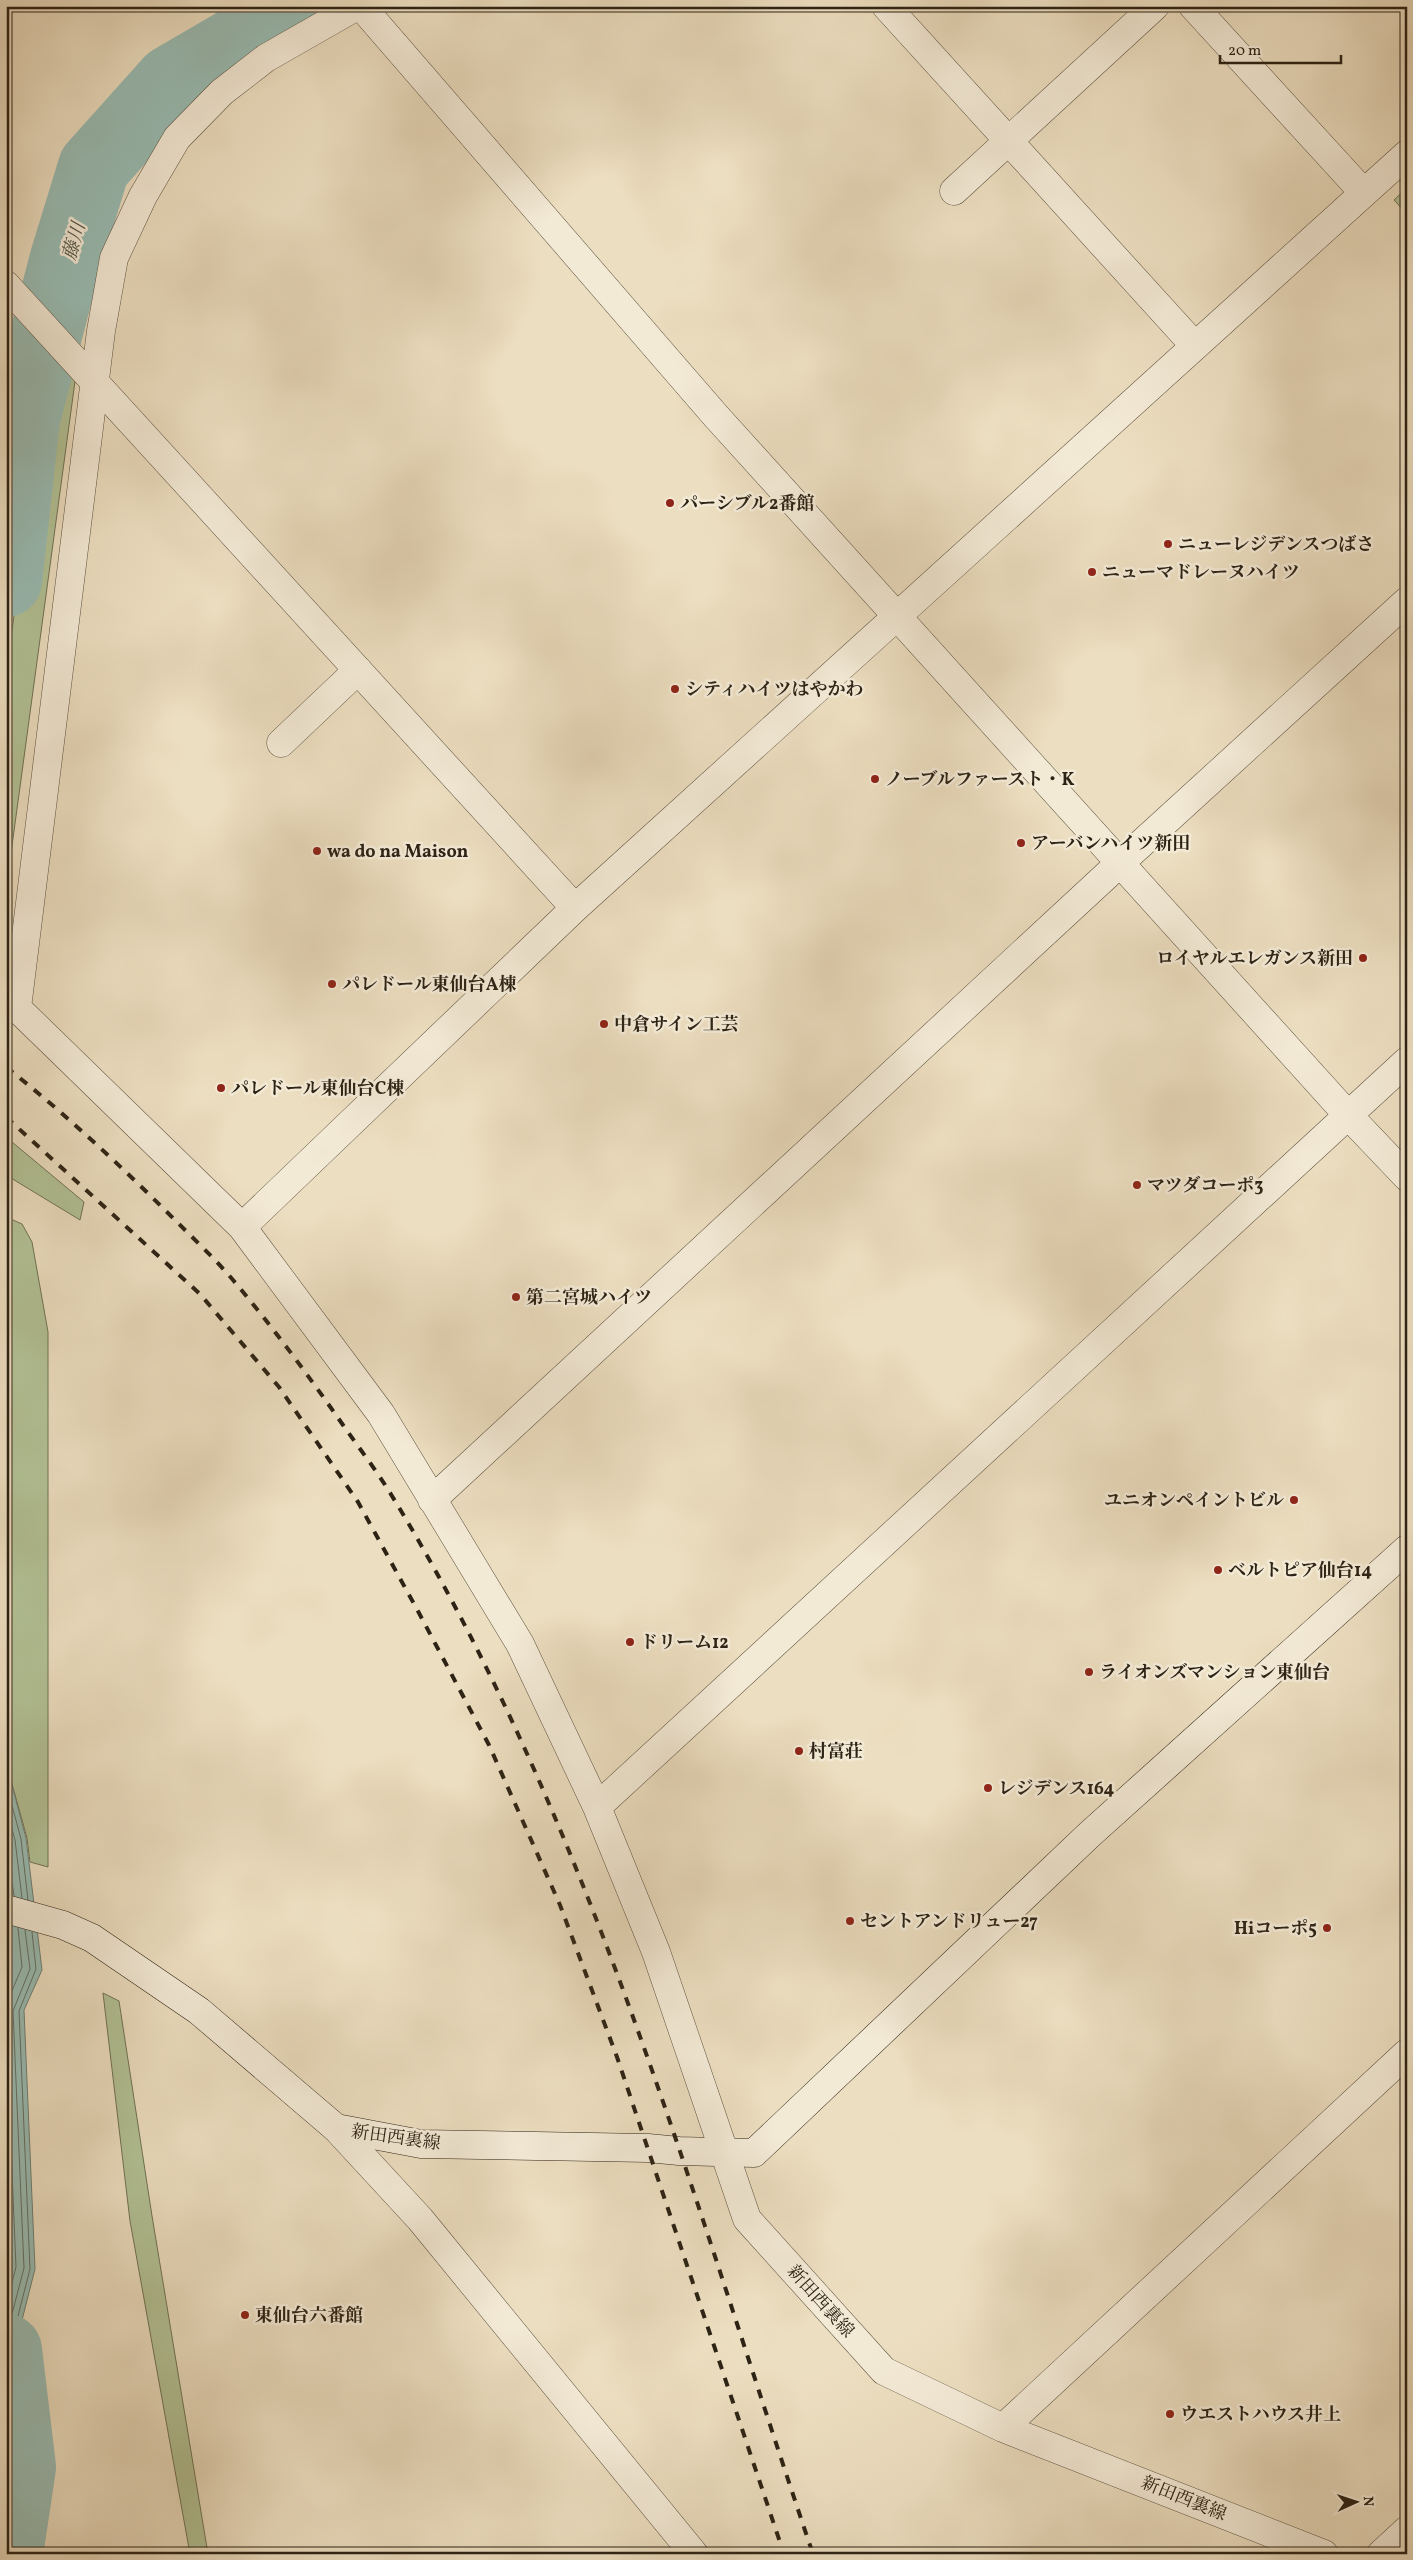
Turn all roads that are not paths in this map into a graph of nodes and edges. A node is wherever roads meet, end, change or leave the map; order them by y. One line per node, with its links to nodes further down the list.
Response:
1 (357, 6): 12 (street)
2 (361, 6): 14 (street)
3 (886, 6): 6 (street)
4 (1155, 6): 6 (street)
5 (1193, 6): 9 (street)
6 (1008, 141): 8 (street); 11 (street)
7 (1407, 154): 9 (street)
8 (954, 191)
9 (1364, 193): 11 (street)
10 (6, 285): 12 (street)
11 (1195, 346): 14 (street)
12 (88, 374): 15 (street); 22 (street)
13 (1407, 602): 17 (street)
14 (898, 617): 17 (street); 18 (street)
15 (358, 670): 16 (street); 18 (street)
16 (281, 743)
17 (1120, 863): 20 (street); 23 (street)
18 (575, 908): 22 (street)
19 (1407, 1061): 20 (street)
20 (1347, 1114): 21 (street); 25 (street)
21 (1407, 1177)
22 (242, 1227): 23 (street)
23 (432, 1500): 25 (street)
24 (1407, 1549): 29 (street)
25 (597, 1807): 29 (street)
26 (6, 1909): 28 (street)
27 (1407, 2052): 30 (street)
28 (336, 2128): 29 (street, 新田西裏線); 32 (street)
29 (725, 2153): 30 (street, 新田西裏線)
30 (1004, 2428): 33 (street, 新田西裏線)
31 (1407, 2530): 34 (street)
32 (694, 2554)
33 (1324, 2554)
34 (1381, 2554)

